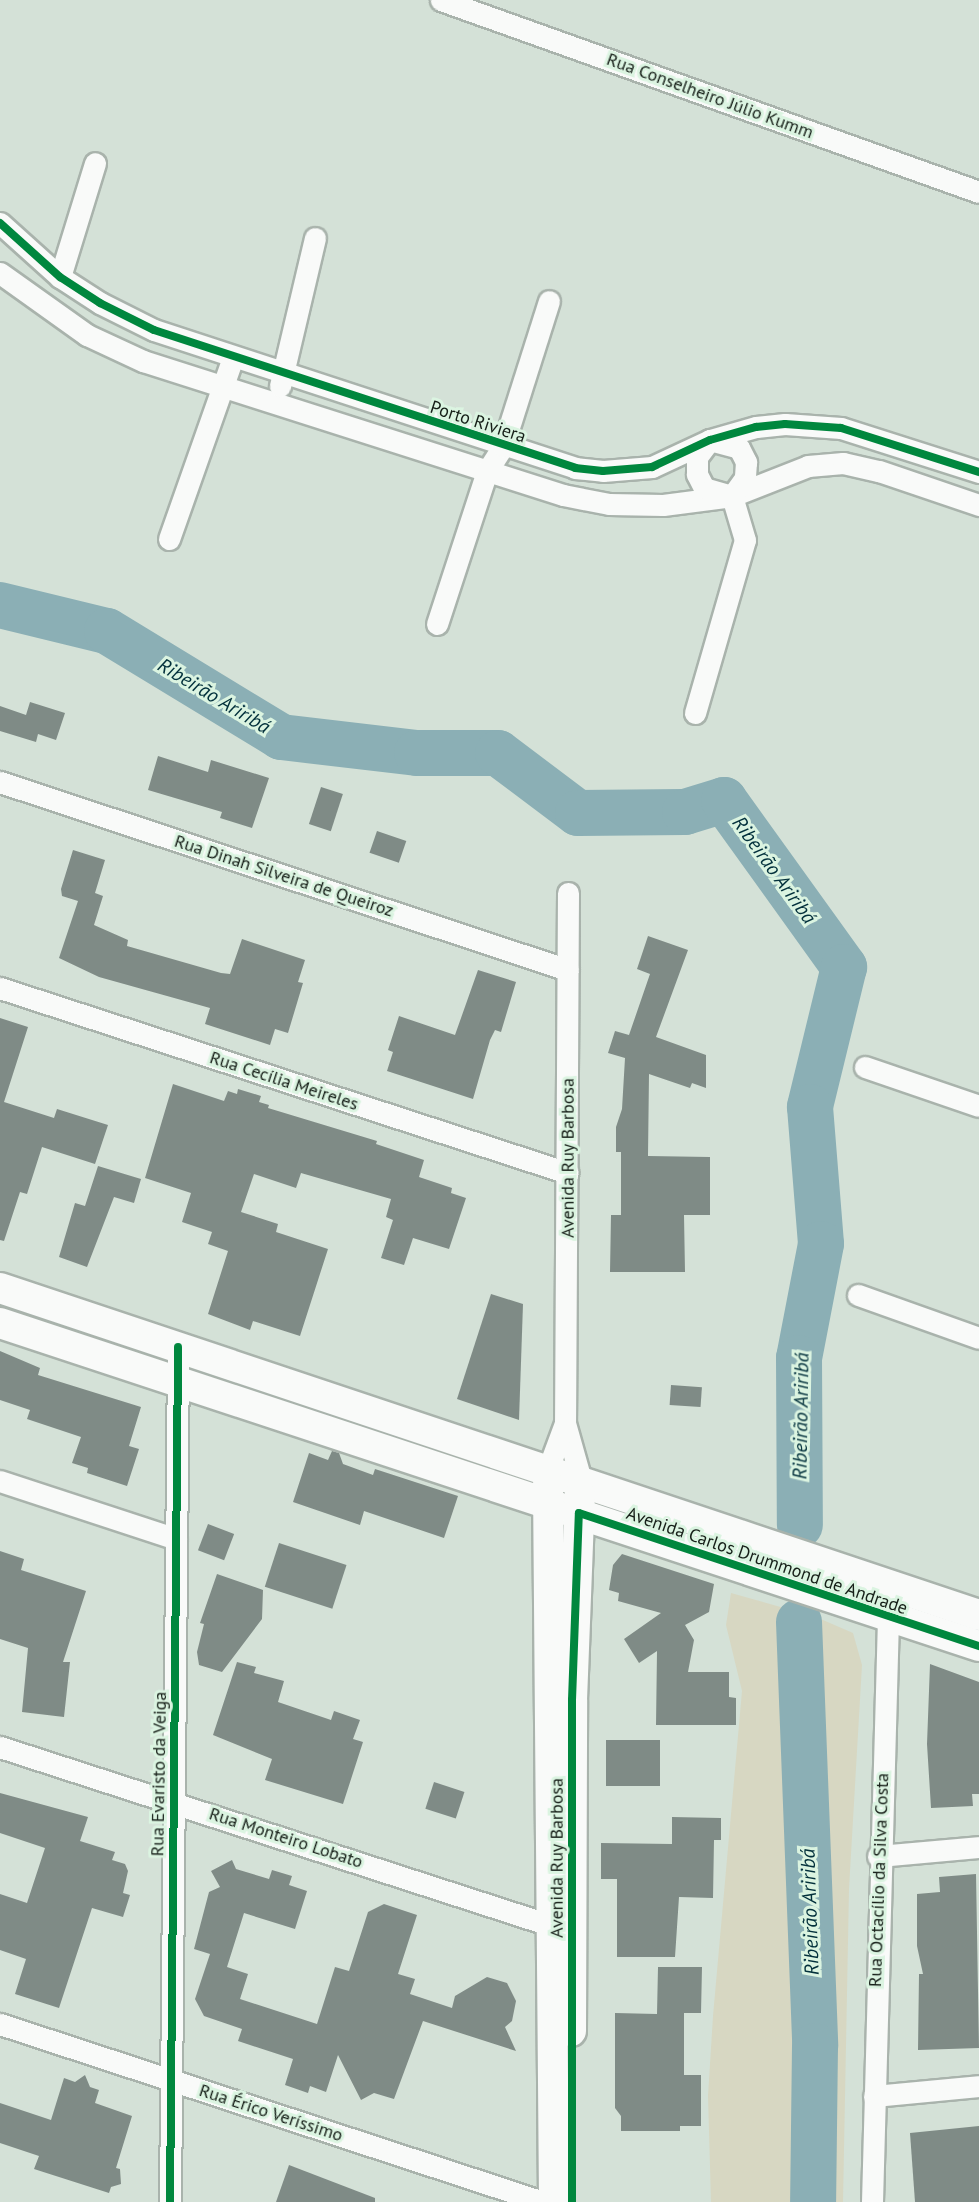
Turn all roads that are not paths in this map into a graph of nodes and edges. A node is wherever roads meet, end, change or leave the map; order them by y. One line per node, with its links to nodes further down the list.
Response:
1 (441, 0): 3 (street, Rua Conselheiro Júlio Kumm)
2 (95, 164): 7 (street)
3 (979, 192)
4 (2, 228): 7 (street, Porto Riviera)
5 (315, 238): 10 (street)
6 (0, 273): 11 (street)
7 (60, 277): 9 (street, Porto Riviera)
8 (549, 301): 14 (street)
9 (233, 357): 10 (street, Porto Riviera); 11 (street)
10 (283, 374): 12 (street); 14 (street, Porto Riviera)
11 (224, 389): 12 (street); 19 (street)
12 (274, 404): 15 (street)
13 (710, 440): 14 (street, Porto Riviera); 16 (street, Porto Riviera); 17 (street); 17 (street)
14 (503, 446): 15 (street)
15 (487, 471): 17 (street); 20 (street)
16 (979, 472)
17 (732, 496): 18 (street); 21 (street)
18 (978, 500)
19 (169, 539)
20 (437, 624)
21 (695, 713)
22 (0, 782): 24 (street, Rua Dinah Silveira de Queiroz)
23 (568, 893): 24 (street, Avenida Ruy Barbosa)
24 (568, 970): 28 (street, Avenida Ruy Barbosa)
25 (0, 988): 28 (street, Rua Cecília Meireles)
26 (865, 1066): 27 (street)
27 (979, 1106)
28 (568, 1173): 35 (street, Avenida Ruy Barbosa)
29 (0, 1288): 33 (main road, Avenida Carlos Drummond de Andrade)
30 (858, 1295): 32 (street)
31 (0, 1323): 34 (main road, Avenida Carlos Drummond de Andrade)
32 (979, 1338)
33 (178, 1347): 34 (street, Rua Evaristo da Veiga); 36 (main road, Avenida Carlos Drummond de Andrade)
34 (177, 1382): 39 (main road, Avenida Carlos Drummond de Andrade); 41 (street, Rua Evaristo da Veiga)
35 (565, 1423): 36 (street, Avenida Ruy Barbosa); 37 (street, Avenida Ruy Barbosa)
36 (548, 1469): 37 (main road, Avenida Carlos Drummond de Andrade); 39 (main road, Avenida Ruy Barbosa)
37 (581, 1480): 40 (main road, Avenida Ruy Barbosa); 42 (main road, Avenida Carlos Drummond de Andrade)
38 (0, 1481): 41 (street)
39 (548, 1503): 40 (main road, Avenida Carlos Drummond de Andrade); 50 (main road, Avenida Ruy Barbosa)
40 (579, 1513): 44 (main road, Avenida Carlos Drummond de Andrade); 50 (main road, Avenida Ruy Barbosa)
41 (176, 1539): 47 (street, Rua Evaristo da Veiga)
42 (854, 1571): 43 (main road, Avenida Carlos Drummond de Andrade); 44 (street, Rua Octacílio da Silva Costa)
43 (979, 1615)
44 (888, 1618): 45 (main road, Avenida Carlos Drummond de Andrade); 49 (street, Rua Octacílio da Silva Costa)
45 (979, 1646)
46 (0, 1747): 47 (street, Rua Monteiro Lobato)
47 (174, 1800): 50 (street, Rua Monteiro Lobato); 52 (street, Rua Evaristo da Veiga)
48 (979, 1847): 49 (street)
49 (878, 1856): 54 (street, Rua Octacílio da Silva Costa)
50 (560, 1928): 57 (main road, Avenida Ruy Barbosa); 58 (main road, Avenida Ruy Barbosa)
51 (0, 2024): 52 (street, Rua Érico Veríssimo)
52 (171, 2080): 55 (street, Rua Evaristo da Veiga); 56 (street, Rua Érico Veríssimo)
53 (979, 2086): 54 (street)
54 (874, 2096): 59 (street, Rua Octacílio da Silva Costa)
55 (170, 2202)
56 (543, 2202)
57 (554, 2202)
58 (572, 2202)
59 (872, 2202)

